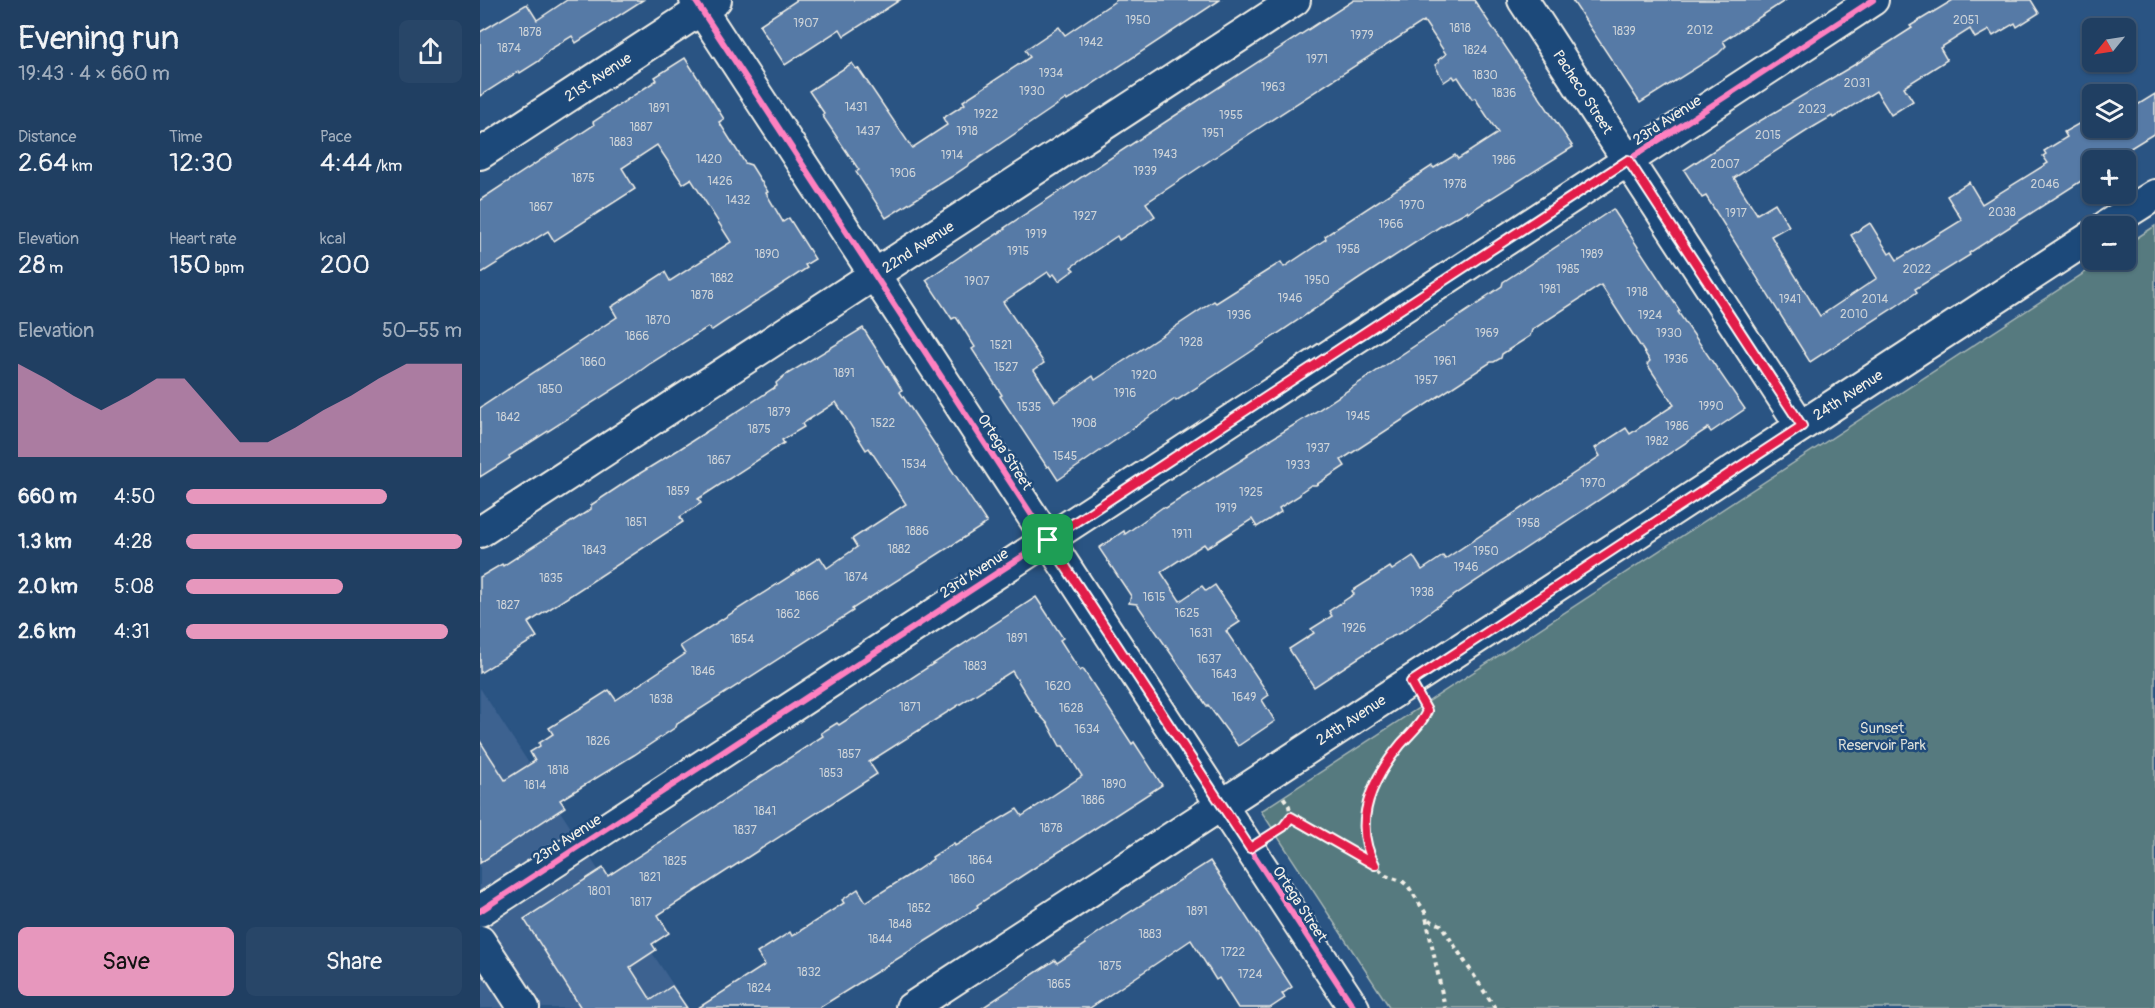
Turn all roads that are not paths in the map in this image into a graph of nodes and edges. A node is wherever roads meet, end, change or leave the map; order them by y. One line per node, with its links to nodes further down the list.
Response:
1 (1295, 0): 10 (street, 22nd Avenue)
2 (1523, 0): 6 (street, Pacheco Street)
3 (1873, 0): 6 (street, 23rd Avenue)
4 (704, 3): 5 (street, 21st Avenue); 10 (street, Ortega Street)
5 (480, 154)
6 (1628, 160): 11 (street, Pacheco Street); 13 (street, 23rd Avenue)
7 (2155, 195): 8 (street)
8 (2122, 216)
9 (2082, 243): 11 (street, 24th Avenue)
10 (875, 275): 12 (street, 22nd Avenue); 13 (street, Ortega Street)
11 (1802, 426): 14 (street, 24th Avenue)
12 (480, 532)
13 (1048, 540): 14 (street, Ortega Street); 15 (street, 23rd Avenue)
14 (1221, 805): 18 (street, 24th Avenue); 19 (street, Ortega Street)
15 (480, 911)
16 (480, 941): 17 (street)
17 (524, 1008)
18 (911, 1008)
19 (1354, 1008)

